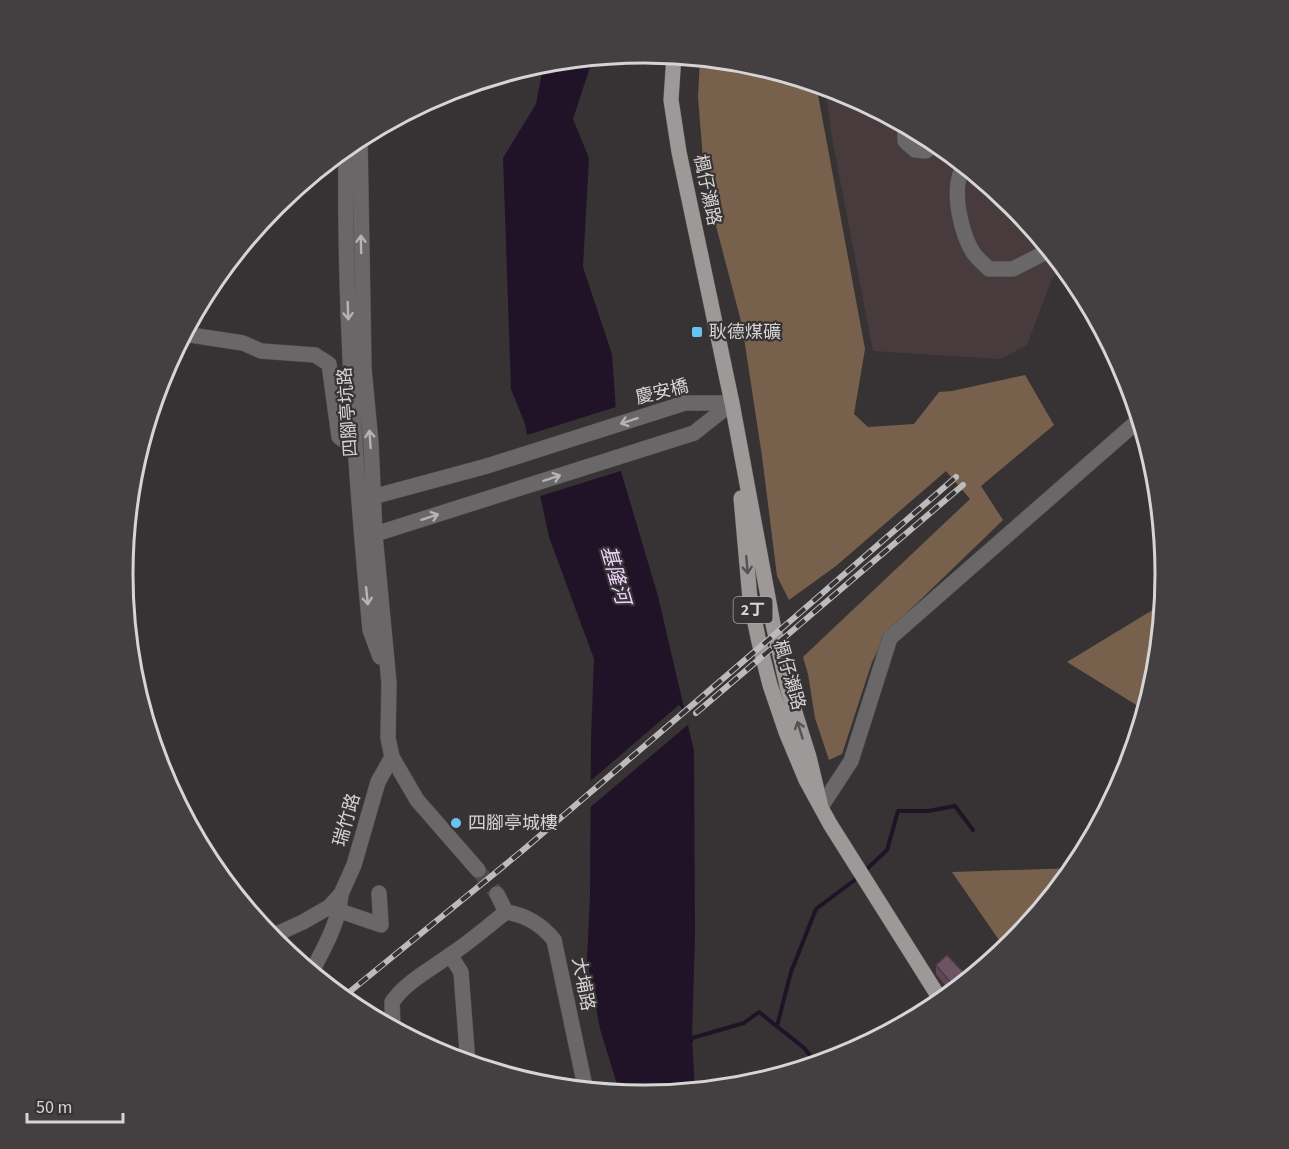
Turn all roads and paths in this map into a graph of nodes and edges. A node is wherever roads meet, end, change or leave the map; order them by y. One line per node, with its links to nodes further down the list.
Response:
1 (673, 64): 9 (main road, 楓仔瀨路 / 2丁)
2 (906, 135): 4 (street)
3 (360, 149): 12 (street, 四腳亭坑路, one-way to 3)
4 (928, 149)
5 (346, 159): 11 (street, 四腳亭坑路, one-way to 11)
6 (960, 172): 7 (street)
7 (1043, 254)
8 (193, 335): 11 (street)
9 (732, 403): 12 (street, 慶安橋, one-way to 12); 13 (street, one-way to 9); 15 (main road, 楓仔瀨路 / 2丁)
10 (1134, 425): 15 (street)
11 (354, 447): 12 (street, 四腳亭坑路)
12 (365, 499): 13 (street, 四腳亭坑路)
13 (368, 536): 14 (street, 四腳亭坑路)
14 (392, 757): 16 (street); 18 (street, 瑞竹路)
15 (821, 807): 25 (main road, 楓仔瀨路 / 2丁)
16 (478, 870)
17 (379, 893): 20 (street)
18 (341, 894): 20 (street, 瑞竹路); 22 (street, 瑞竹路)
19 (497, 894): 21 (street)
20 (340, 911): 24 (street, 瑞竹路)
21 (506, 912): 23 (street); 28 (street, 大埔路)
22 (280, 933)
23 (450, 955): 26 (street); 27 (street)
24 (315, 965)
25 (937, 994)
26 (393, 1019)
27 (467, 1054)
28 (584, 1083)

